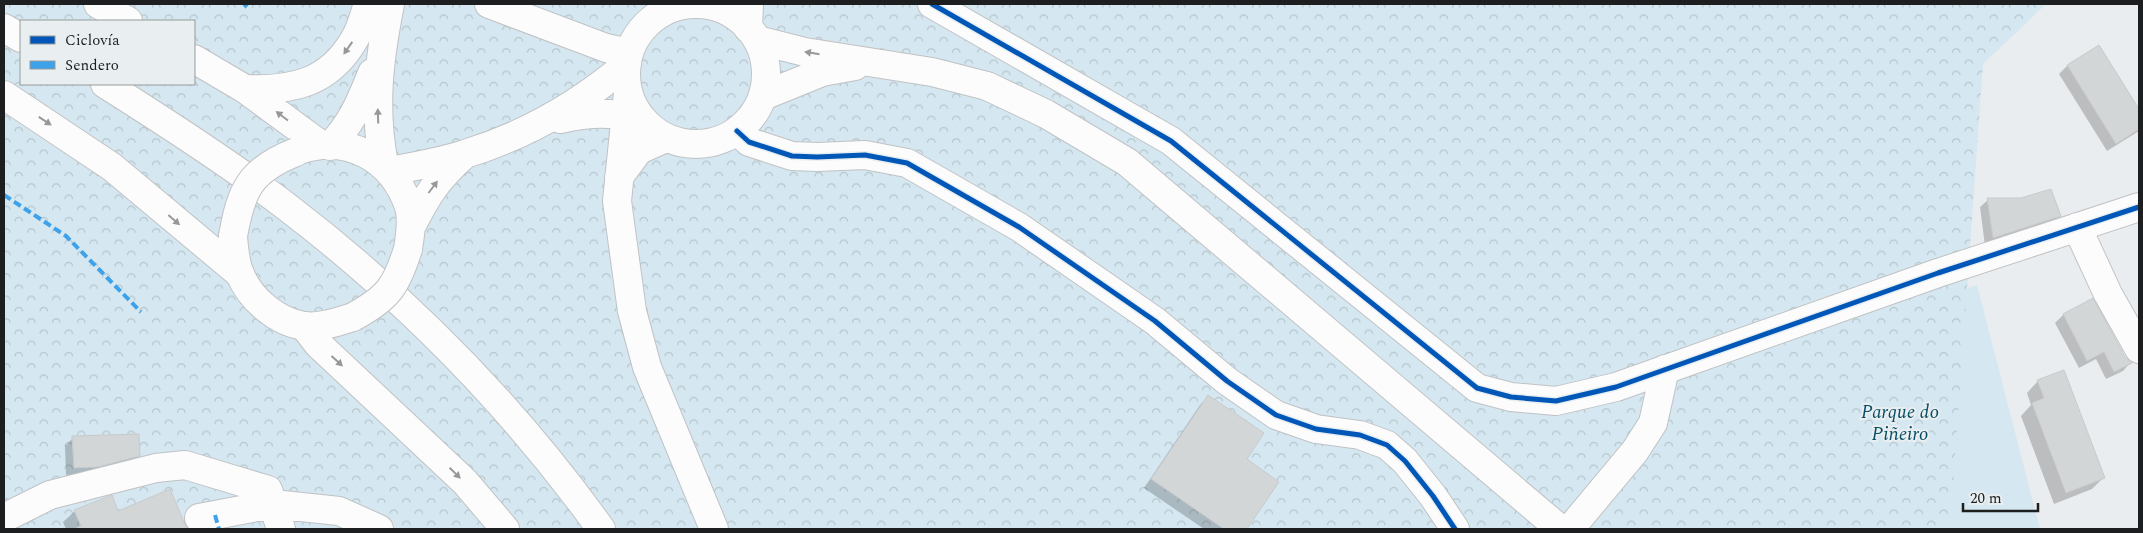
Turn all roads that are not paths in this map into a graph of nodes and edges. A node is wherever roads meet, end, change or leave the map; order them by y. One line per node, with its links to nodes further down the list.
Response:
1 (98, 4): 7 (main road)
2 (368, 4): 16 (main road, one-way to 16)
3 (390, 4): 11 (main road)
4 (489, 4): 12 (main road)
5 (693, 4): 8 (main road); 12 (main road)
6 (932, 4): 33 (main road)
7 (126, 20)
8 (751, 24): 14 (main road, one-way to 8); 18 (main road)
9 (4, 28): 10 (main road)
10 (20, 37)
11 (380, 54): 23 (main road); 25 (main road, one-way to 11)
12 (628, 59): 19 (main road); 20 (main road)
13 (195, 60): 16 (main road)
14 (894, 67): 18 (main road); 37 (main road)
15 (108, 85): 40 (main road)
16 (245, 89): 23 (main road, one-way to 16)
17 (4, 95): 30 (main road, one-way to 30)
18 (763, 96): 21 (main road)
19 (632, 109): 20 (main road); 22 (main road); 26 (main road)
20 (535, 125): 24 (main road)
21 (737, 131): 22 (main road); 42 (main road)
22 (666, 138): 26 (main road)
23 (315, 148): 25 (main road); 30 (main road, bridge)
24 (465, 154): 25 (main road); 29 (main road, one-way to 24)
25 (387, 168): 29 (main road)
26 (619, 177): 41 (main road)
27 (2139, 207): 28 (main road)
28 (2077, 227): 32 (main road); 33 (main road)
29 (409, 238): 31 (main road, bridge)
30 (240, 274): 31 (main road)
31 (304, 326): 39 (main road, one-way to 39)
32 (2139, 350)
33 (1665, 369): 43 (main road)
34 (277, 517): 35 (main road); 36 (main road); 38 (main road)
35 (4, 518)
36 (199, 518)
37 (1552, 523)
38 (379, 529)
39 (505, 529)
40 (601, 529)
41 (714, 529)
42 (1455, 529)
43 (1570, 529)

